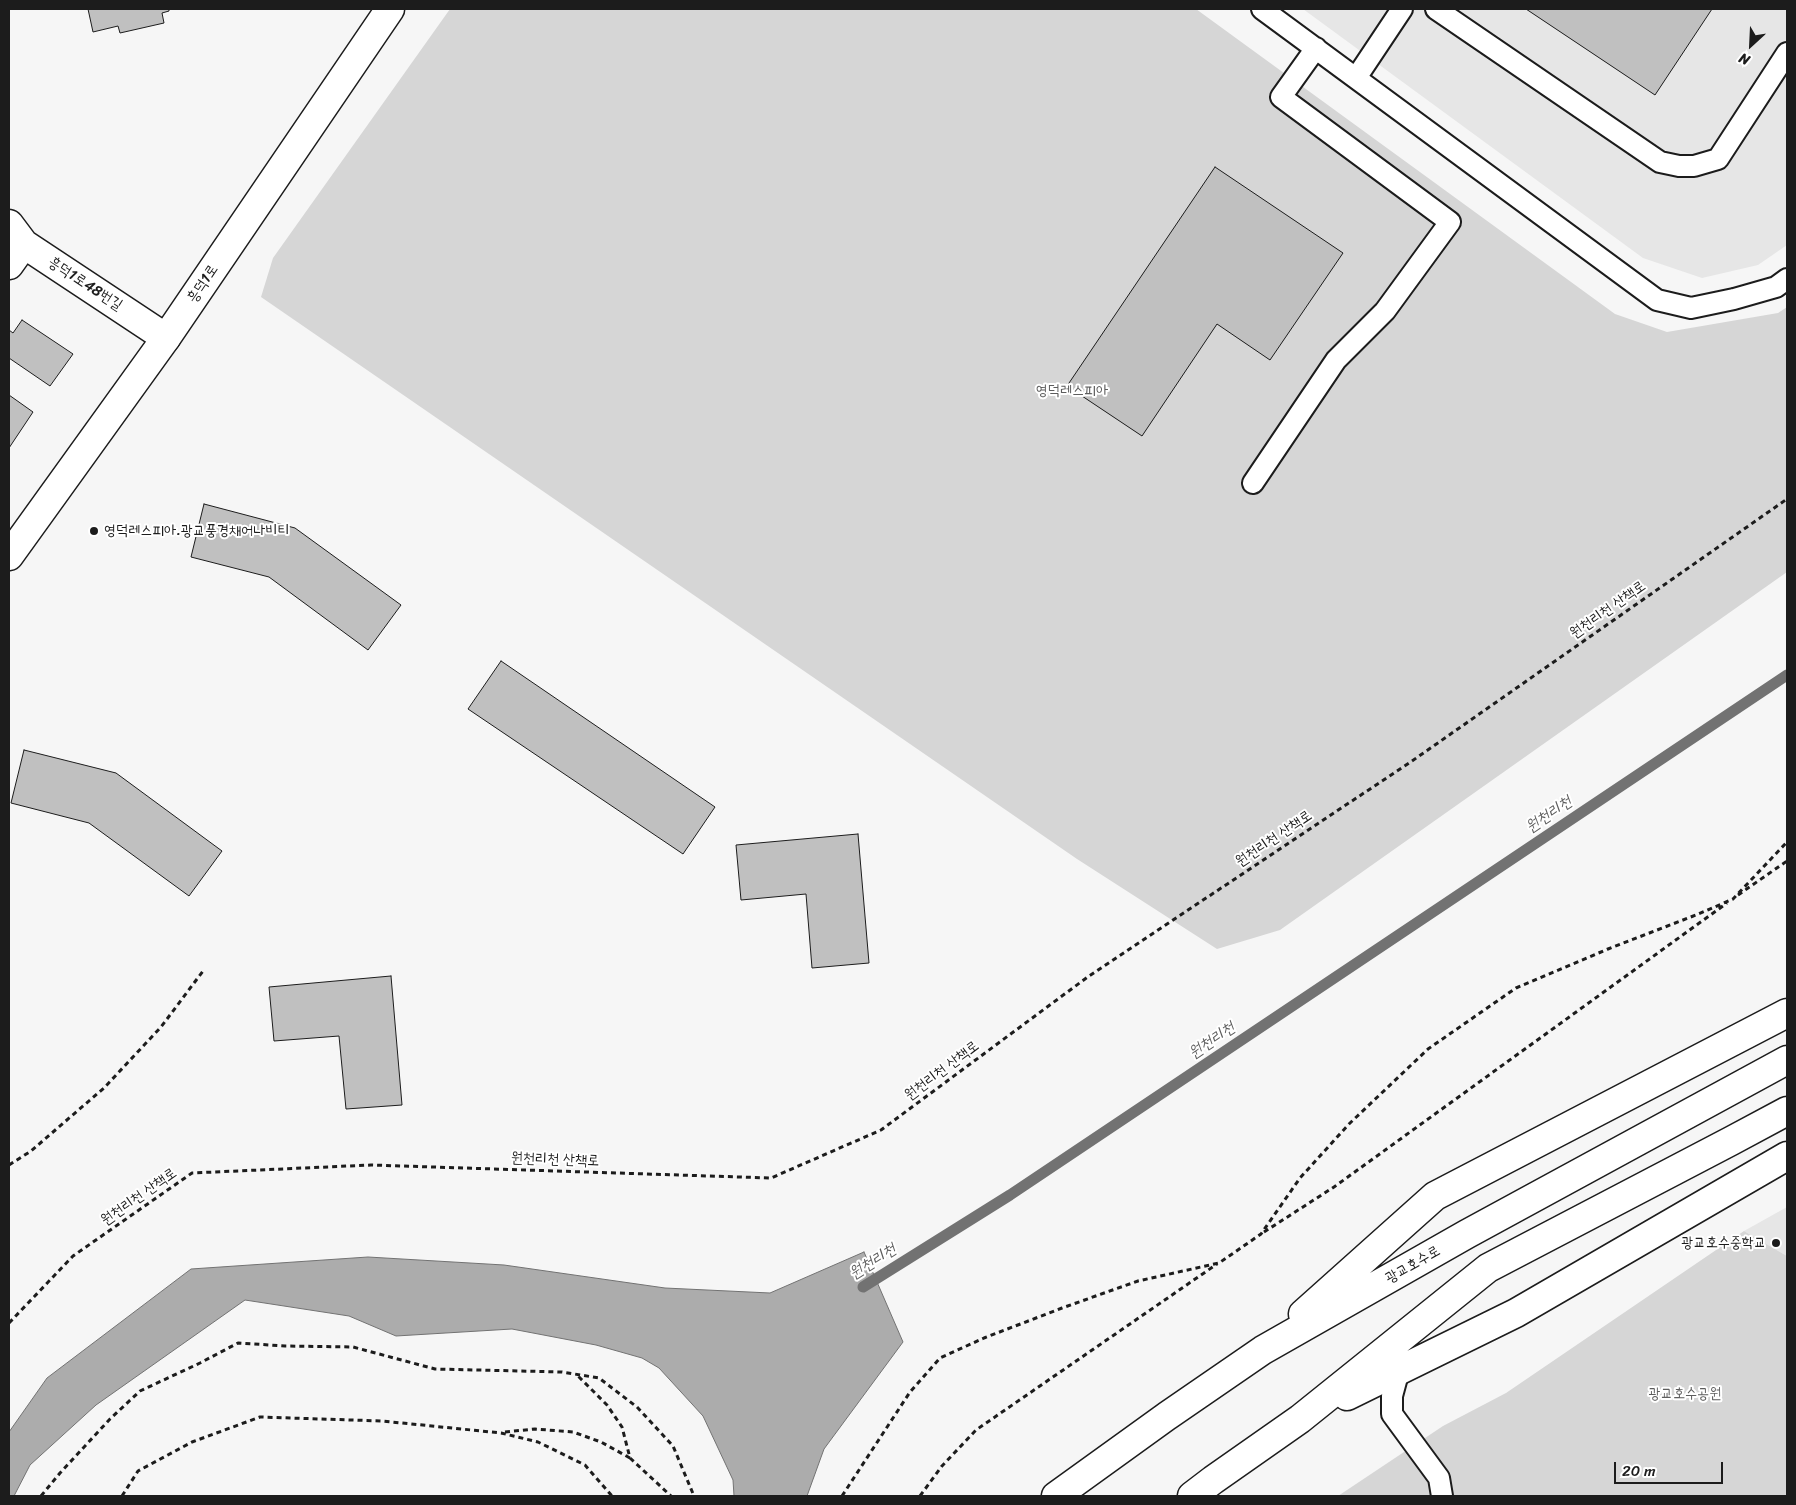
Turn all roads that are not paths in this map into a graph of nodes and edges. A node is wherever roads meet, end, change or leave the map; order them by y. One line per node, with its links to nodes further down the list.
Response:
1 (390, 9): 10 (main road, 흥덕1로)
2 (1262, 9): 5 (lane)
3 (1402, 9): 7 (lane)
4 (1436, 9): 6 (lane)
5 (1316, 48): 7 (lane); 11 (lane)
6 (1787, 53)
7 (1356, 78): 9 (lane)
8 (14, 245): 10 (main road, 흥덕1로48번길)
9 (1787, 280)
10 (166, 338): 12 (main road, 흥덕1로)
11 (1253, 483)
12 (9, 556)
13 (1787, 1013): 17 (main road)
14 (1787, 1060): 17 (main road, 광교호수로)
15 (1787, 1110): 19 (main road)
16 (1787, 1156): 18 (main road)
17 (1262, 1350): 20 (main road, 광교호수로)
18 (1399, 1370): 19 (main road); 22 (lane)
19 (1300, 1419): 21 (main road)
20 (1056, 1496)
21 (1192, 1496)
22 (1442, 1496)

